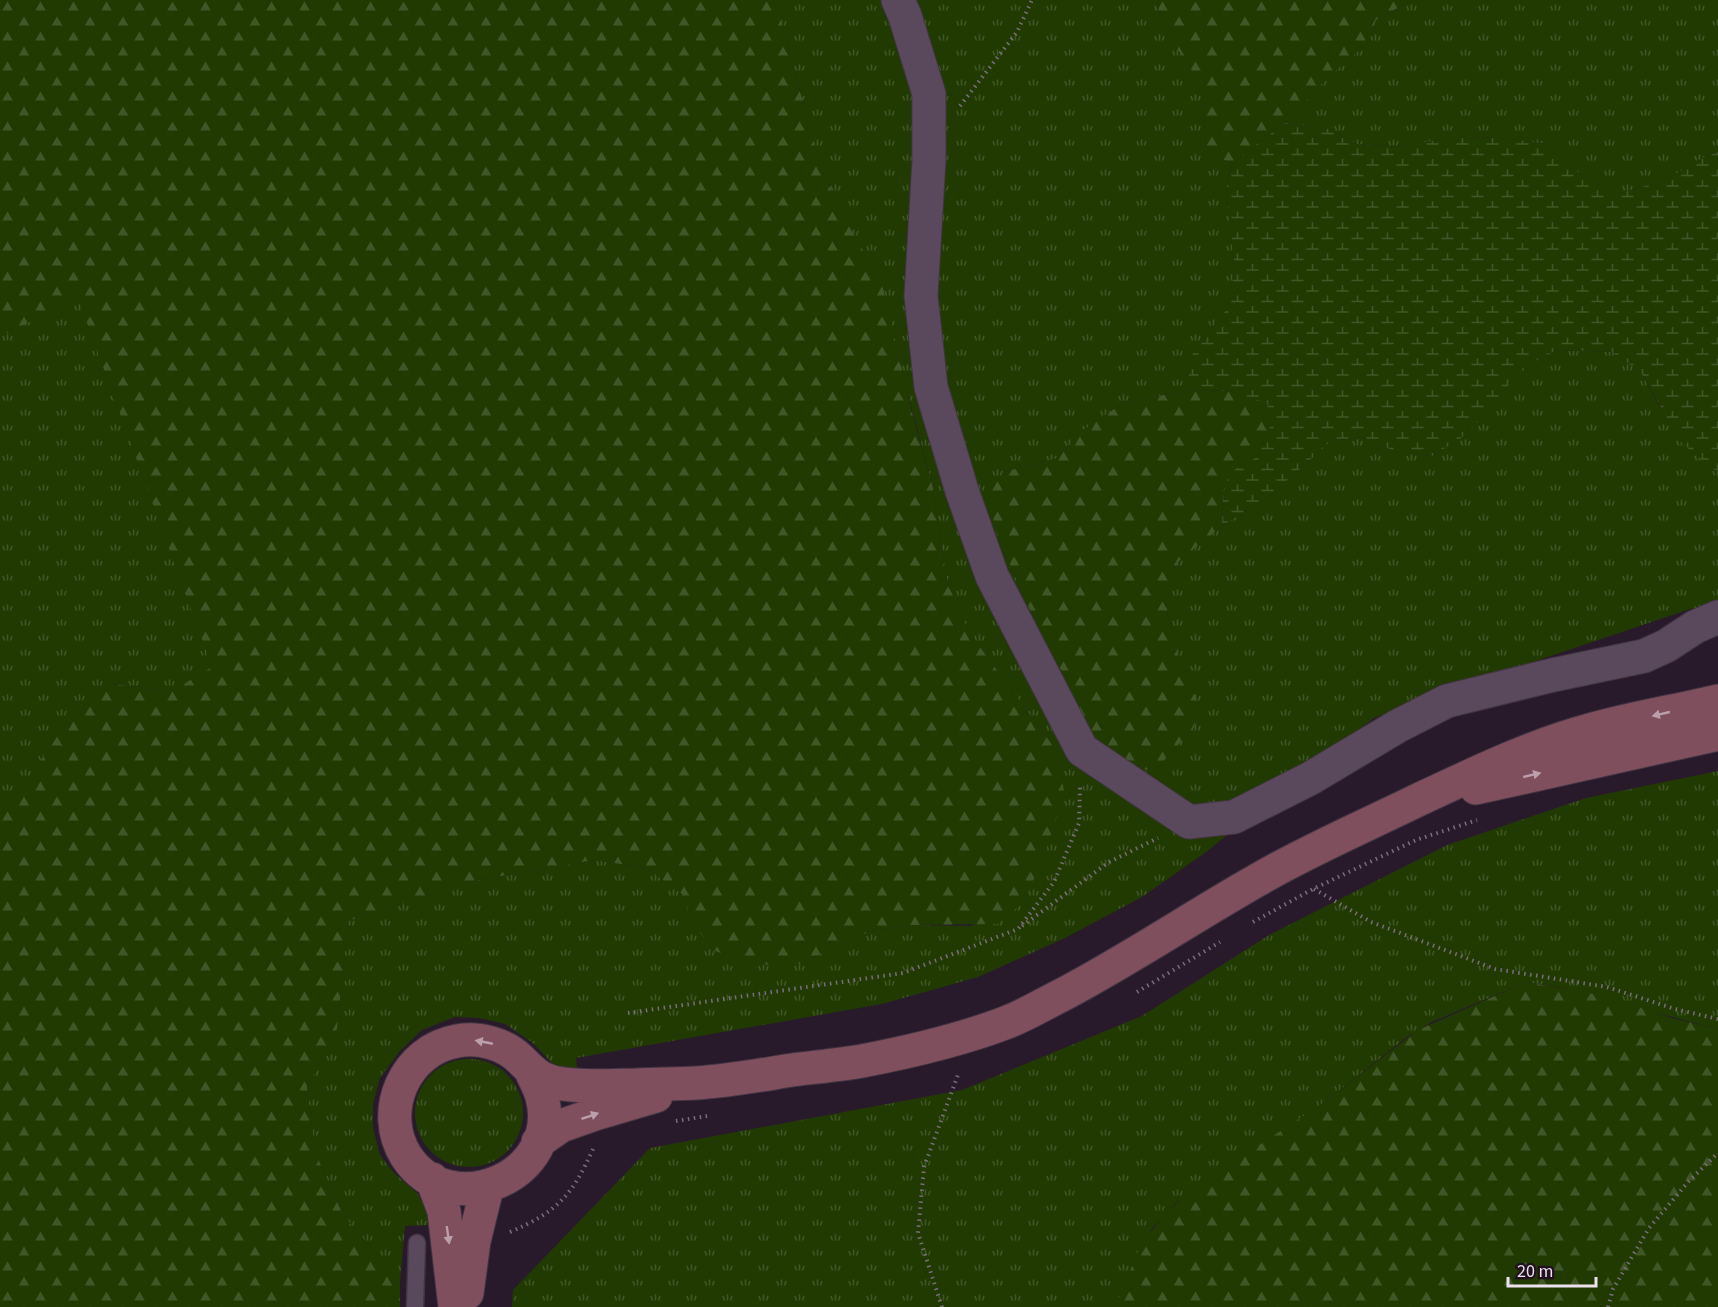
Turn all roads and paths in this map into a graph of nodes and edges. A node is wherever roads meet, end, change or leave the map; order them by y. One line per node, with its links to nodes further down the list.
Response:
1 (898, 0): 7 (street)
2 (1032, 0): 3 (path)
3 (960, 107)
4 (1718, 617): 9 (street)
5 (1718, 701): 8 (main road, one-way to 8)
6 (1718, 734): 8 (main road, one-way to 6)
7 (1082, 750): 9 (street); 11 (path)
8 (1413, 803): 16 (main road)
9 (1189, 822): 11 (path)
10 (1313, 889): 13 (path)
11 (1018, 929): 12 (path)
12 (628, 1013)
13 (1718, 1019)
14 (959, 1071): 27 (path)
15 (532, 1073): 16 (main road); 17 (main road); 20 (main road, one-way to 20)
16 (700, 1083): 17 (main road, one-way to 16)
17 (538, 1142): 21 (main road)
18 (595, 1144): 22 (path)
19 (1718, 1153): 28 (path)
20 (432, 1179): 21 (main road); 25 (main road, one-way to 25)
21 (487, 1188): 26 (main road)
22 (504, 1234)
23 (417, 1244): 24 (lane)
24 (414, 1307)
25 (455, 1307)
26 (465, 1307)
27 (942, 1307)
28 (1608, 1307)

